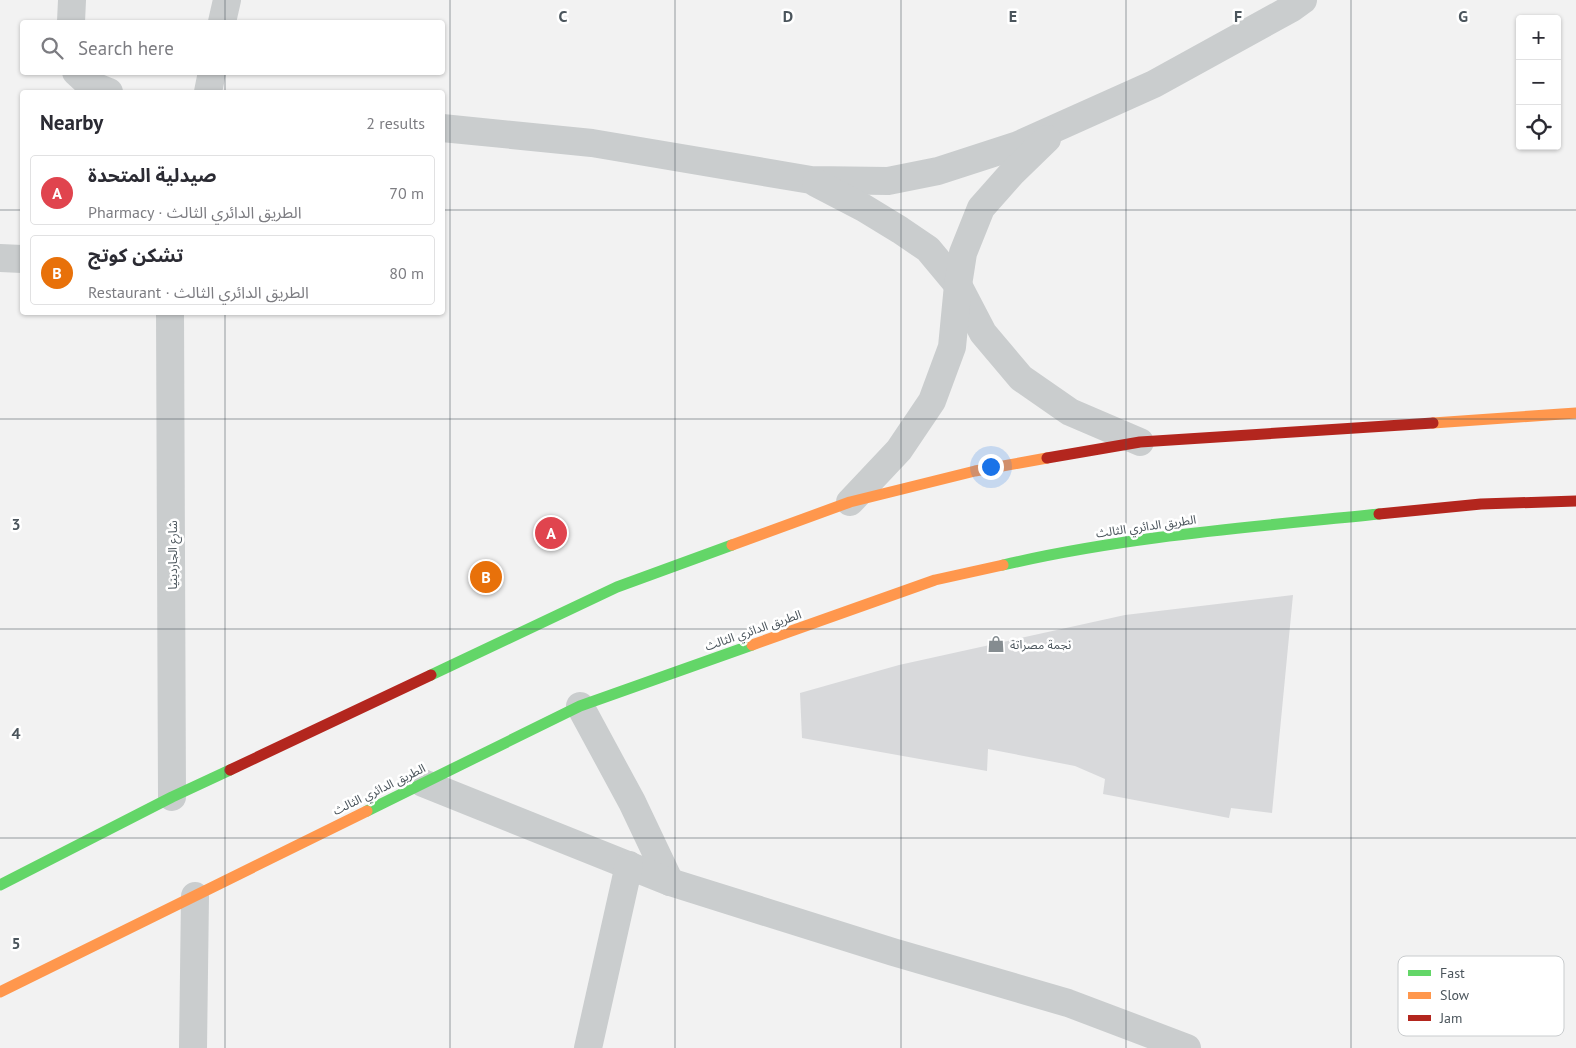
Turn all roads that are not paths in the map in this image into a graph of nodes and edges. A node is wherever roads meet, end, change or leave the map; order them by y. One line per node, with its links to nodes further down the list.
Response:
1 (72, 0): 4 (street)
2 (227, 0): 5 (street)
3 (1303, 0): 10 (street)
4 (71, 20)
5 (222, 20)
6 (79, 75): 8 (street)
7 (211, 75): 9 (street)
8 (104, 90)
9 (208, 90)
10 (1059, 127): 12 (street); 15 (street)
11 (445, 128): 12 (street)
12 (811, 180): 15 (street)
13 (0, 258): 14 (street)
14 (20, 258)
15 (958, 285): 18 (street); 20 (street)
16 (170, 315): 23 (street, شارع الجاردينيا)
17 (1576, 413): 18 (main road)
18 (1140, 442): 20 (main road)
19 (1576, 501): 21 (main road, الطريق الدائري الثالث)
20 (850, 502): 23 (main road)
21 (580, 706): 22 (main road, الطريق الدائري الثالث); 25 (street)
22 (423, 783): 24 (street); 27 (main road, الطريق الدائري الثالث)
23 (172, 797): 26 (main road)
24 (629, 865): 25 (street); 30 (street)
25 (670, 882): 31 (street)
26 (0, 885)
27 (195, 896): 28 (main road, الطريق الدائري الثالث); 29 (street)
28 (0, 992)
29 (193, 1048)
30 (588, 1048)
31 (1187, 1048)

